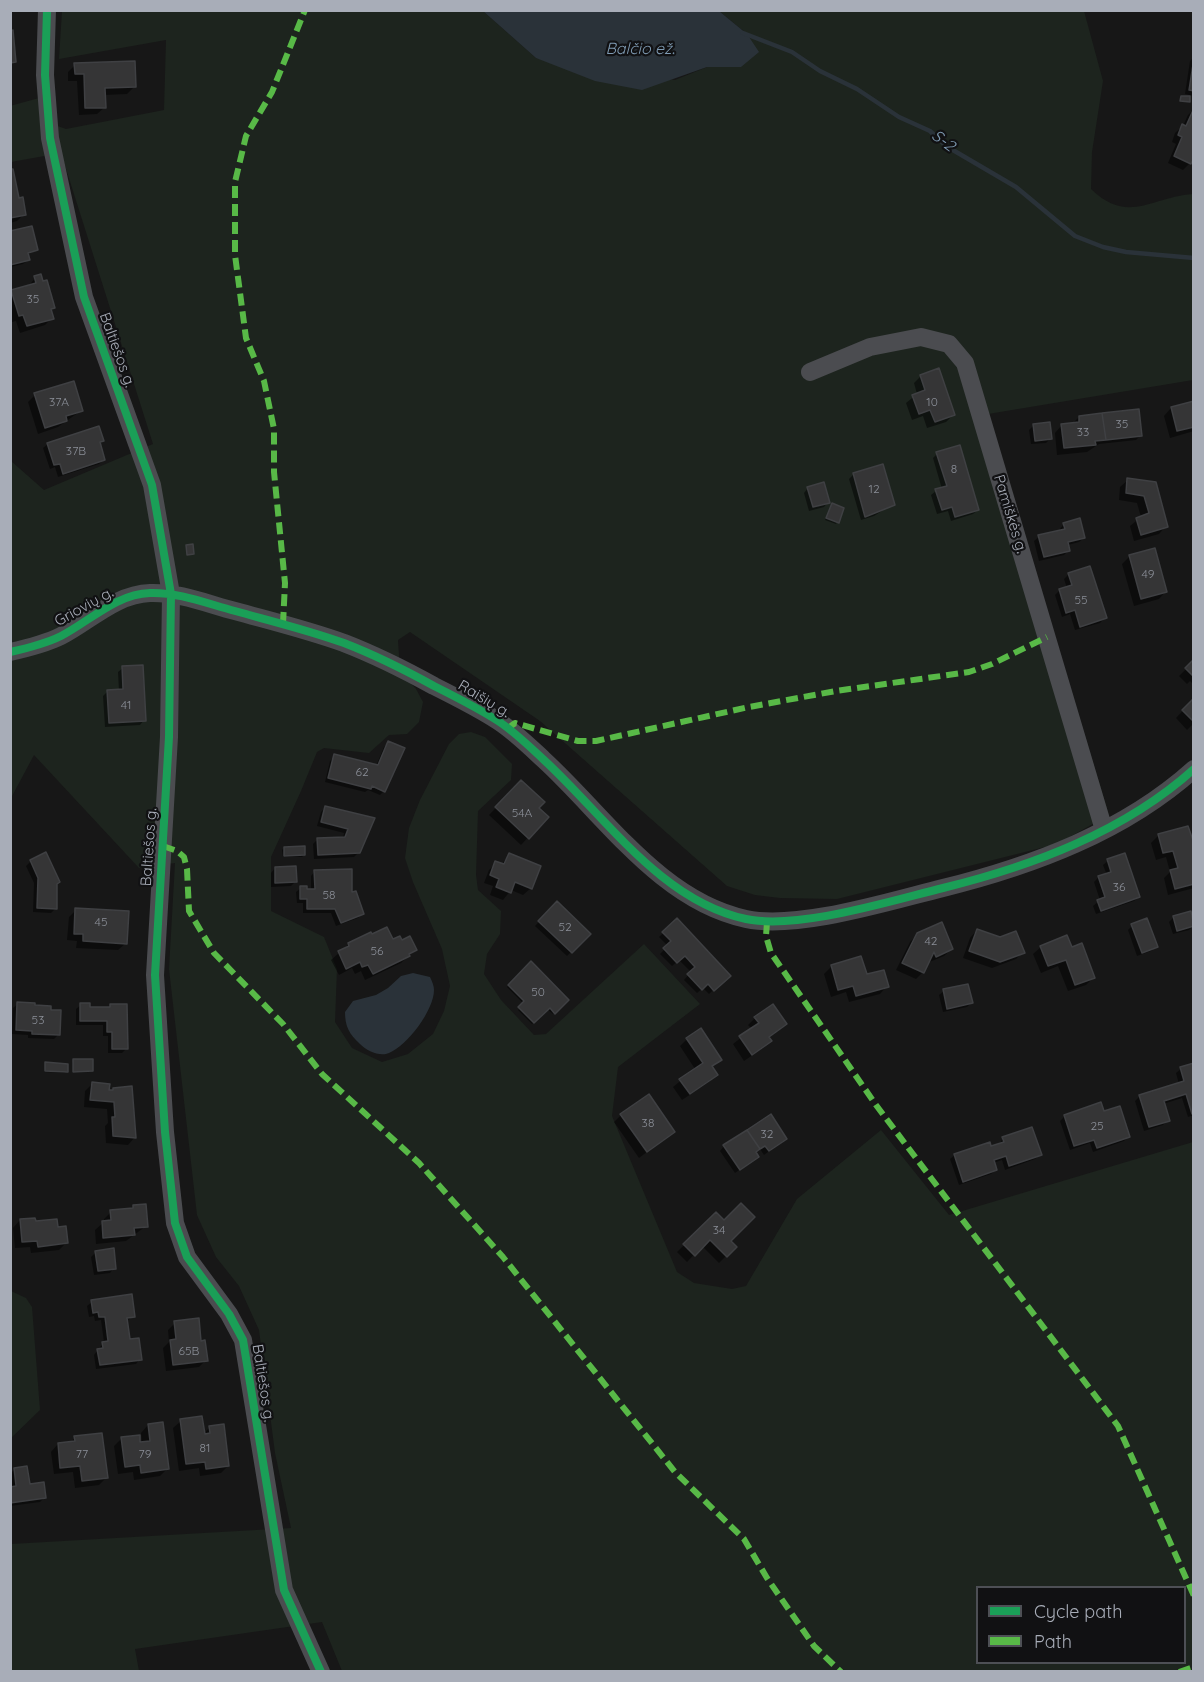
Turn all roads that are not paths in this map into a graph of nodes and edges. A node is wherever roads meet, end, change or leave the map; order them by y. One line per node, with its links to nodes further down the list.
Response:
1 (47, 10): 3 (street, Baltiešos g.)
2 (810, 372): 6 (street, Pamiškės g.)
3 (171, 594): 4 (street, Griovių g.); 6 (street, Raišių g.); 7 (street, Baltiešos g.)
4 (10, 652)
5 (1194, 769): 6 (street, Raišių g.)
6 (1104, 830)
7 (321, 1671)

